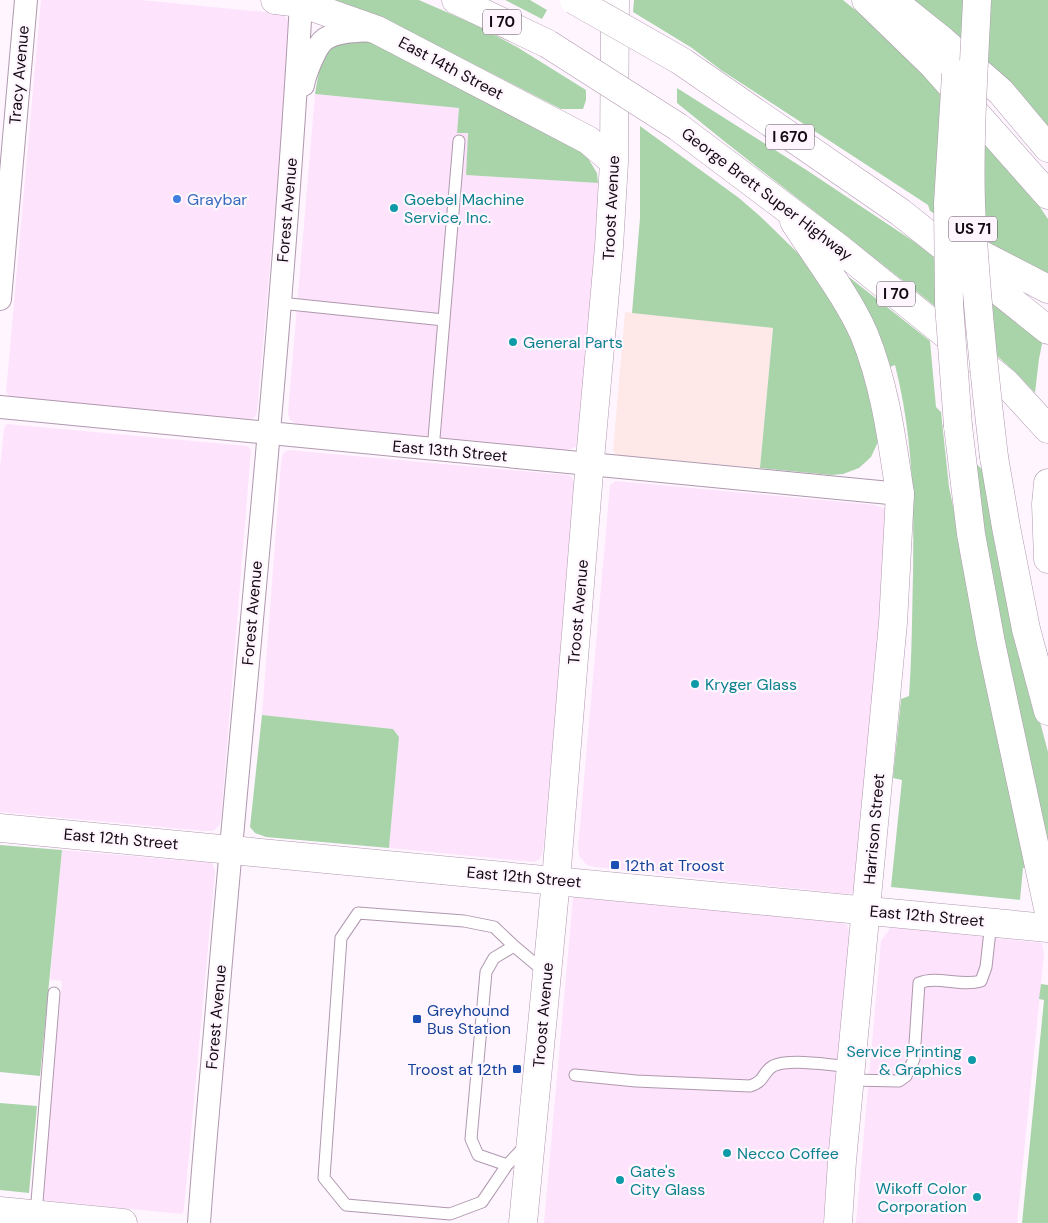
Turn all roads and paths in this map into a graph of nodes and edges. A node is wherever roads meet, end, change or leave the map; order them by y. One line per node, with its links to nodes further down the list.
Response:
1 (26, 0): 19 (street, Tracy Avenue)
2 (456, 0): 16 (main road, George Brett Super Highway / I 70, bridge)
3 (574, 0): 17 (main road, I 670, bridge)
4 (615, 0): 14 (main road, Troost Avenue)
5 (866, 0): 15 (main road)
6 (892, 0): 13 (main road)
7 (963, 0): 35 (main road, bridge)
8 (977, 0): 31 (main road, US 71, bridge)
9 (288, 2): 10 (main road, East 14th Street); 11 (street, Forest Avenue)
10 (377, 30): 11 (street); 14 (main road, East 14th Street)
11 (294, 128): 20 (street, Forest Avenue)
12 (458, 141): 21 (lane)
13 (1048, 148)
14 (614, 162): 27 (main road, Troost Avenue)
15 (1048, 195)
16 (785, 207): 24 (main road, George Brett Super Highway / I 70); 28 (main road, Harrison Street)
17 (900, 212): 18 (main road, I 670); 22 (main road)
18 (1048, 289)
19 (0, 299)
20 (280, 303): 21 (lane); 25 (street, Forest Avenue)
21 (444, 320): 26 (lane)
22 (1048, 330)
23 (0, 408): 25 (street, East 13th Street)
24 (1048, 428)
25 (269, 434): 26 (street, East 13th Street); 33 (street, Forest Avenue)
26 (433, 450): 27 (street, East 13th Street)
27 (590, 465): 28 (street, East 13th Street); 34 (main road, Troost Avenue)
28 (900, 494): 36 (main road, Harrison Street)
29 (1047, 494): 30 (main road)
30 (1048, 559)
31 (1048, 711)
32 (0, 828): 33 (main road, East 12th Street)
33 (230, 849): 34 (main road, East 12th Street); 49 (street, Forest Avenue)
34 (556, 880): 36 (main road, East 12th Street); 40 (main road, Troost Avenue)
35 (1048, 908)
36 (866, 910): 37 (main road, East 12th Street); 42 (main road, Harrison Street)
37 (991, 922): 38 (main road, East 12th Street); 42 (lane)
38 (1048, 928)
39 (514, 946): 40 (lane); 45 (lane); 45 (lane)
40 (547, 974): 44 (main road, Troost Avenue)
41 (54, 993): 47 (lane)
42 (851, 1073): 43 (lane); 51 (main road, Harrison Street)
43 (575, 1075)
44 (531, 1140): 45 (lane); 50 (main road, Troost Avenue)
45 (507, 1165)
46 (0, 1211): 47 (main road)
47 (36, 1214): 48 (main road)
48 (123, 1223)
49 (199, 1223)
50 (523, 1223)
51 (838, 1223)

